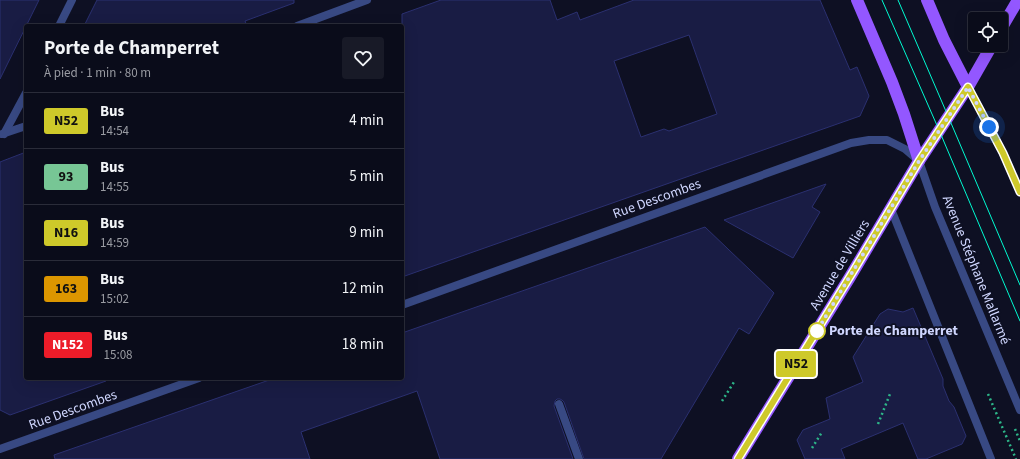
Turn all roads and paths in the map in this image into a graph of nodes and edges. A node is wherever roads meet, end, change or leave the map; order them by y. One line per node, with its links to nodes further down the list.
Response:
1 (72, 0): 7 (street)
2 (367, 0): 8 (street)
3 (857, 0): 14 (main road)
4 (927, 0): 10 (main road)
5 (1018, 0): 6 (main road)
6 (1008, 17)
7 (60, 24)
8 (302, 24)
9 (988, 52): 10 (main road, Avenue de Villiers)
10 (968, 87): 14 (main road, Avenue de Villiers); 15 (street)
11 (24, 96): 13 (street)
12 (24, 127): 13 (street)
13 (2, 134)
14 (919, 161): 16 (main road, Avenue de Villiers); 17 (street, Rue Descombes); 23 (street, Avenue Stéphane Mallarmé)
15 (1020, 192)
16 (891, 209): 29 (main road, Avenue de Villiers); 30 (street)
17 (404, 304)
18 (193, 380): 27 (street, Rue Descombes)
19 (734, 382): 21 (path)
20 (890, 394): 24 (path)
21 (722, 401)
22 (559, 404): 28 (street)
23 (1020, 410)
24 (878, 424)
25 (822, 432): 26 (path)
26 (812, 448)
27 (0, 449)
28 (579, 459)
29 (738, 459)
30 (991, 459)

